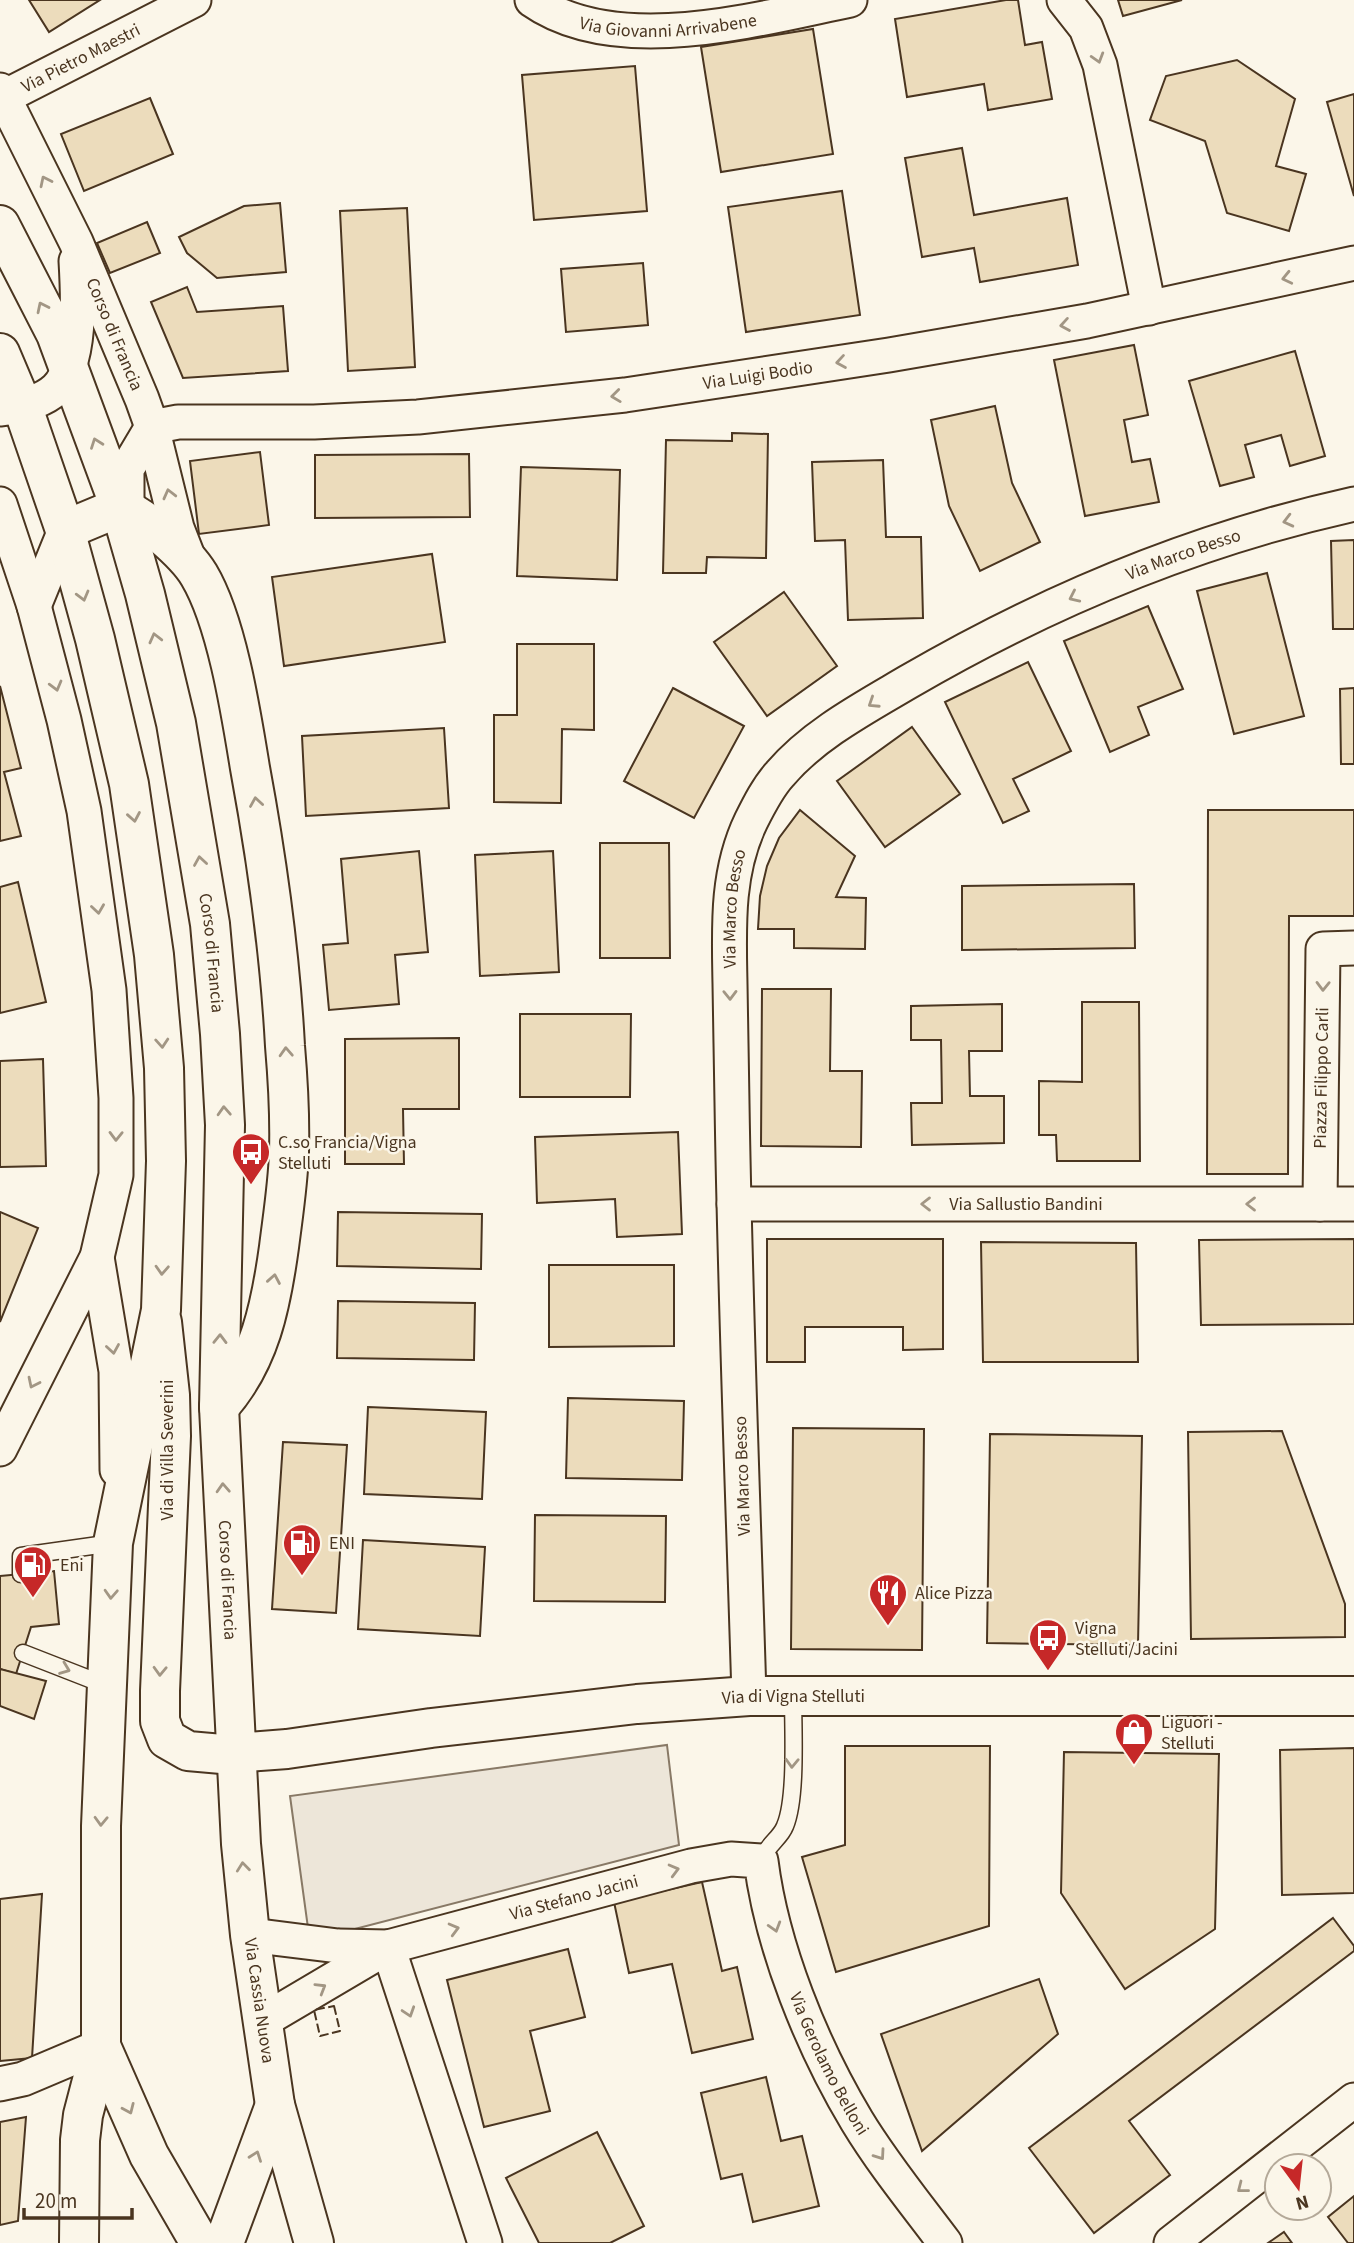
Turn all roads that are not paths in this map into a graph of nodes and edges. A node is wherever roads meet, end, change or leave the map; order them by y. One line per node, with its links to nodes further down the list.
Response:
1 (194, 0): 5 (street, Via Pietro Maestri)
2 (532, 0): 3 (street, Via Giovanni Arrivabene)
3 (850, 0)
4 (1064, 0): 9 (street, one-way to 9)
5 (2, 94): 7 (street, Corso di Francia, one-way to 5)
6 (0, 225): 11 (main road, Corso di Francia, one-way to 6)
7 (76, 242): 11 (street, Corso di Francia); 13 (street, Corso di Francia)
8 (1354, 262): 9 (street, Via Luigi Bodio, one-way to 9)
9 (1149, 308): 13 (street, Via Luigi Bodio, one-way to 13)
10 (0, 353): 12 (main road)
11 (69, 370): 12 (street); 16 (main road, Corso di Francia, one-way to 11)
12 (11, 407): 17 (main road)
13 (152, 427): 16 (street, Corso di Francia); 18 (street, Corso di Francia, one-way to 13)
14 (0, 504): 19 (street)
15 (1354, 504): 21 (street, Via Marco Besso, one-way to 21)
16 (120, 507): 17 (main road); 18 (main road, Corso di Francia); 26 (main road, Corso di Francia, one-way to 16)
17 (65, 530): 19 (street); 25 (main road, one-way to 25)
18 (189, 559): 26 (main road, Corso di Francia, one-way to 18)
19 (34, 606): 24 (street, one-way to 24)
20 (1354, 948): 23 (street, Piazza Filippo Carli, one-way to 23)
21 (734, 1204): 23 (street, Via Sallustio Bandini, one-way to 21); 33 (street, Via Marco Besso)
22 (1354, 1204): 23 (street)
23 (1320, 1205)
24 (97, 1257): 27 (street, one-way to 27); 28 (street, Via di Villa Severini, one-way to 28)
25 (161, 1310): 28 (main road, Via di Villa Severini); 35 (main road, Via di Villa Severini, one-way to 35)
26 (219, 1407): 35 (main road, Corso di Francia, one-way to 26)
27 (0, 1449)
28 (115, 1535): 29 (lane); 31 (main road, Via di Villa Severini, one-way to 31)
29 (21, 1574)
30 (23, 1653): 31 (lane, one-way to 31)
31 (107, 1685): 40 (main road, Via di Villa Severini, one-way to 40)
32 (793, 1695): 33 (main road, Via di Vigna Stelluti); 34 (main road, Via di Vigna Stelluti); 36 (lane, one-way to 36)
33 (748, 1696): 35 (main road, Via di Vigna Stelluti)
34 (1354, 1696)
35 (235, 1752): 37 (main road, Via Cassia Nuova, one-way to 35)
36 (761, 1861): 38 (street, Via Stefano Jacini, one-way to 36); 49 (street, Via Gerolamo Belloni, one-way to 49)
37 (250, 1935): 38 (street, Via Stefano Jacini); 39 (main road, Via Cassia Nuova)
38 (388, 1947): 39 (street, Via Stefano Jacini, one-way to 38); 48 (street, one-way to 48)
39 (261, 2022): 43 (main road, Via Cassia Nuova)
40 (101, 2046): 41 (street); 44 (main road); 45 (main road, one-way to 45)
41 (0, 2084)
42 (1354, 2101): 50 (street, one-way to 50)
43 (275, 2105): 46 (main road, one-way to 43); 47 (main road, Via Cassia Nuova)
44 (79, 2243)
45 (200, 2243)
46 (224, 2243)
47 (314, 2243)
48 (485, 2243)
49 (945, 2243)
50 (1171, 2243)

